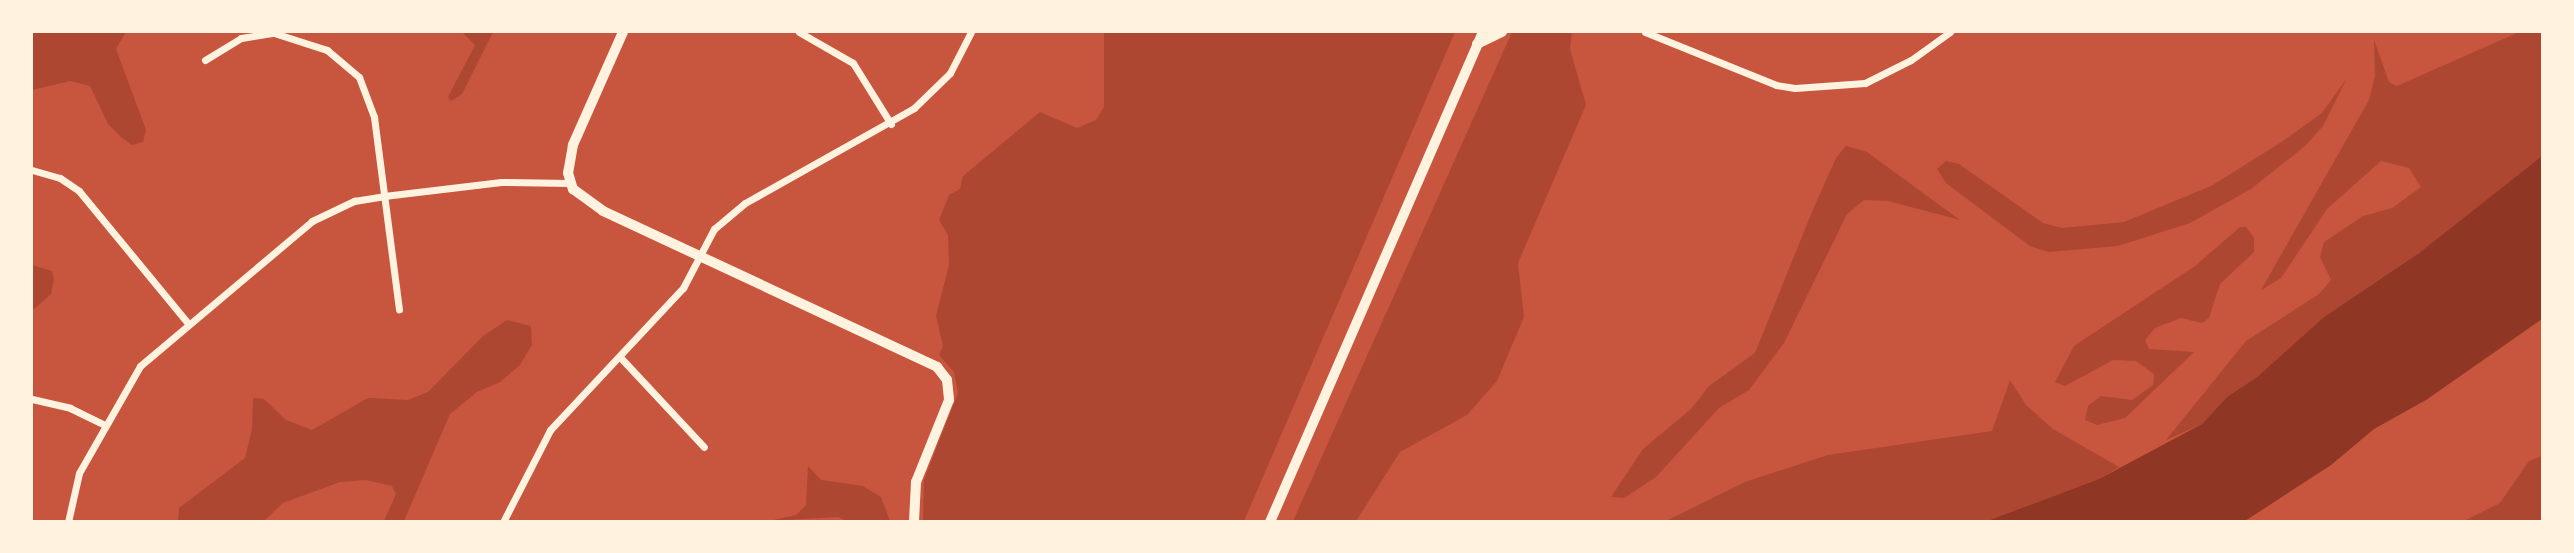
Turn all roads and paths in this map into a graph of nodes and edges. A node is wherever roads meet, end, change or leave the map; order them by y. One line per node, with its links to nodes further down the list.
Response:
1 (622, 32): 12 (main road)
2 (799, 32): 10 (street)
3 (971, 32): 10 (street)
4 (1483, 32): 8 (main road)
5 (1502, 32): 8 (main road)
6 (1645, 32): 7 (street)
7 (1950, 32)
8 (1478, 44): 24 (main road)
9 (205, 60): 13 (street)
10 (891, 124): 14 (street)
11 (32, 170): 16 (street)
12 (570, 183): 13 (street); 14 (main road)
13 (384, 196): 15 (street); 16 (street)
14 (699, 253): 17 (street); 23 (main road)
15 (399, 309)
16 (187, 322): 19 (street)
17 (620, 357): 20 (street); 22 (street)
18 (32, 399): 19 (street)
19 (105, 425): 21 (street)
20 (704, 447)
21 (68, 522)
22 (503, 522)
23 (914, 522)
24 (1270, 522)

